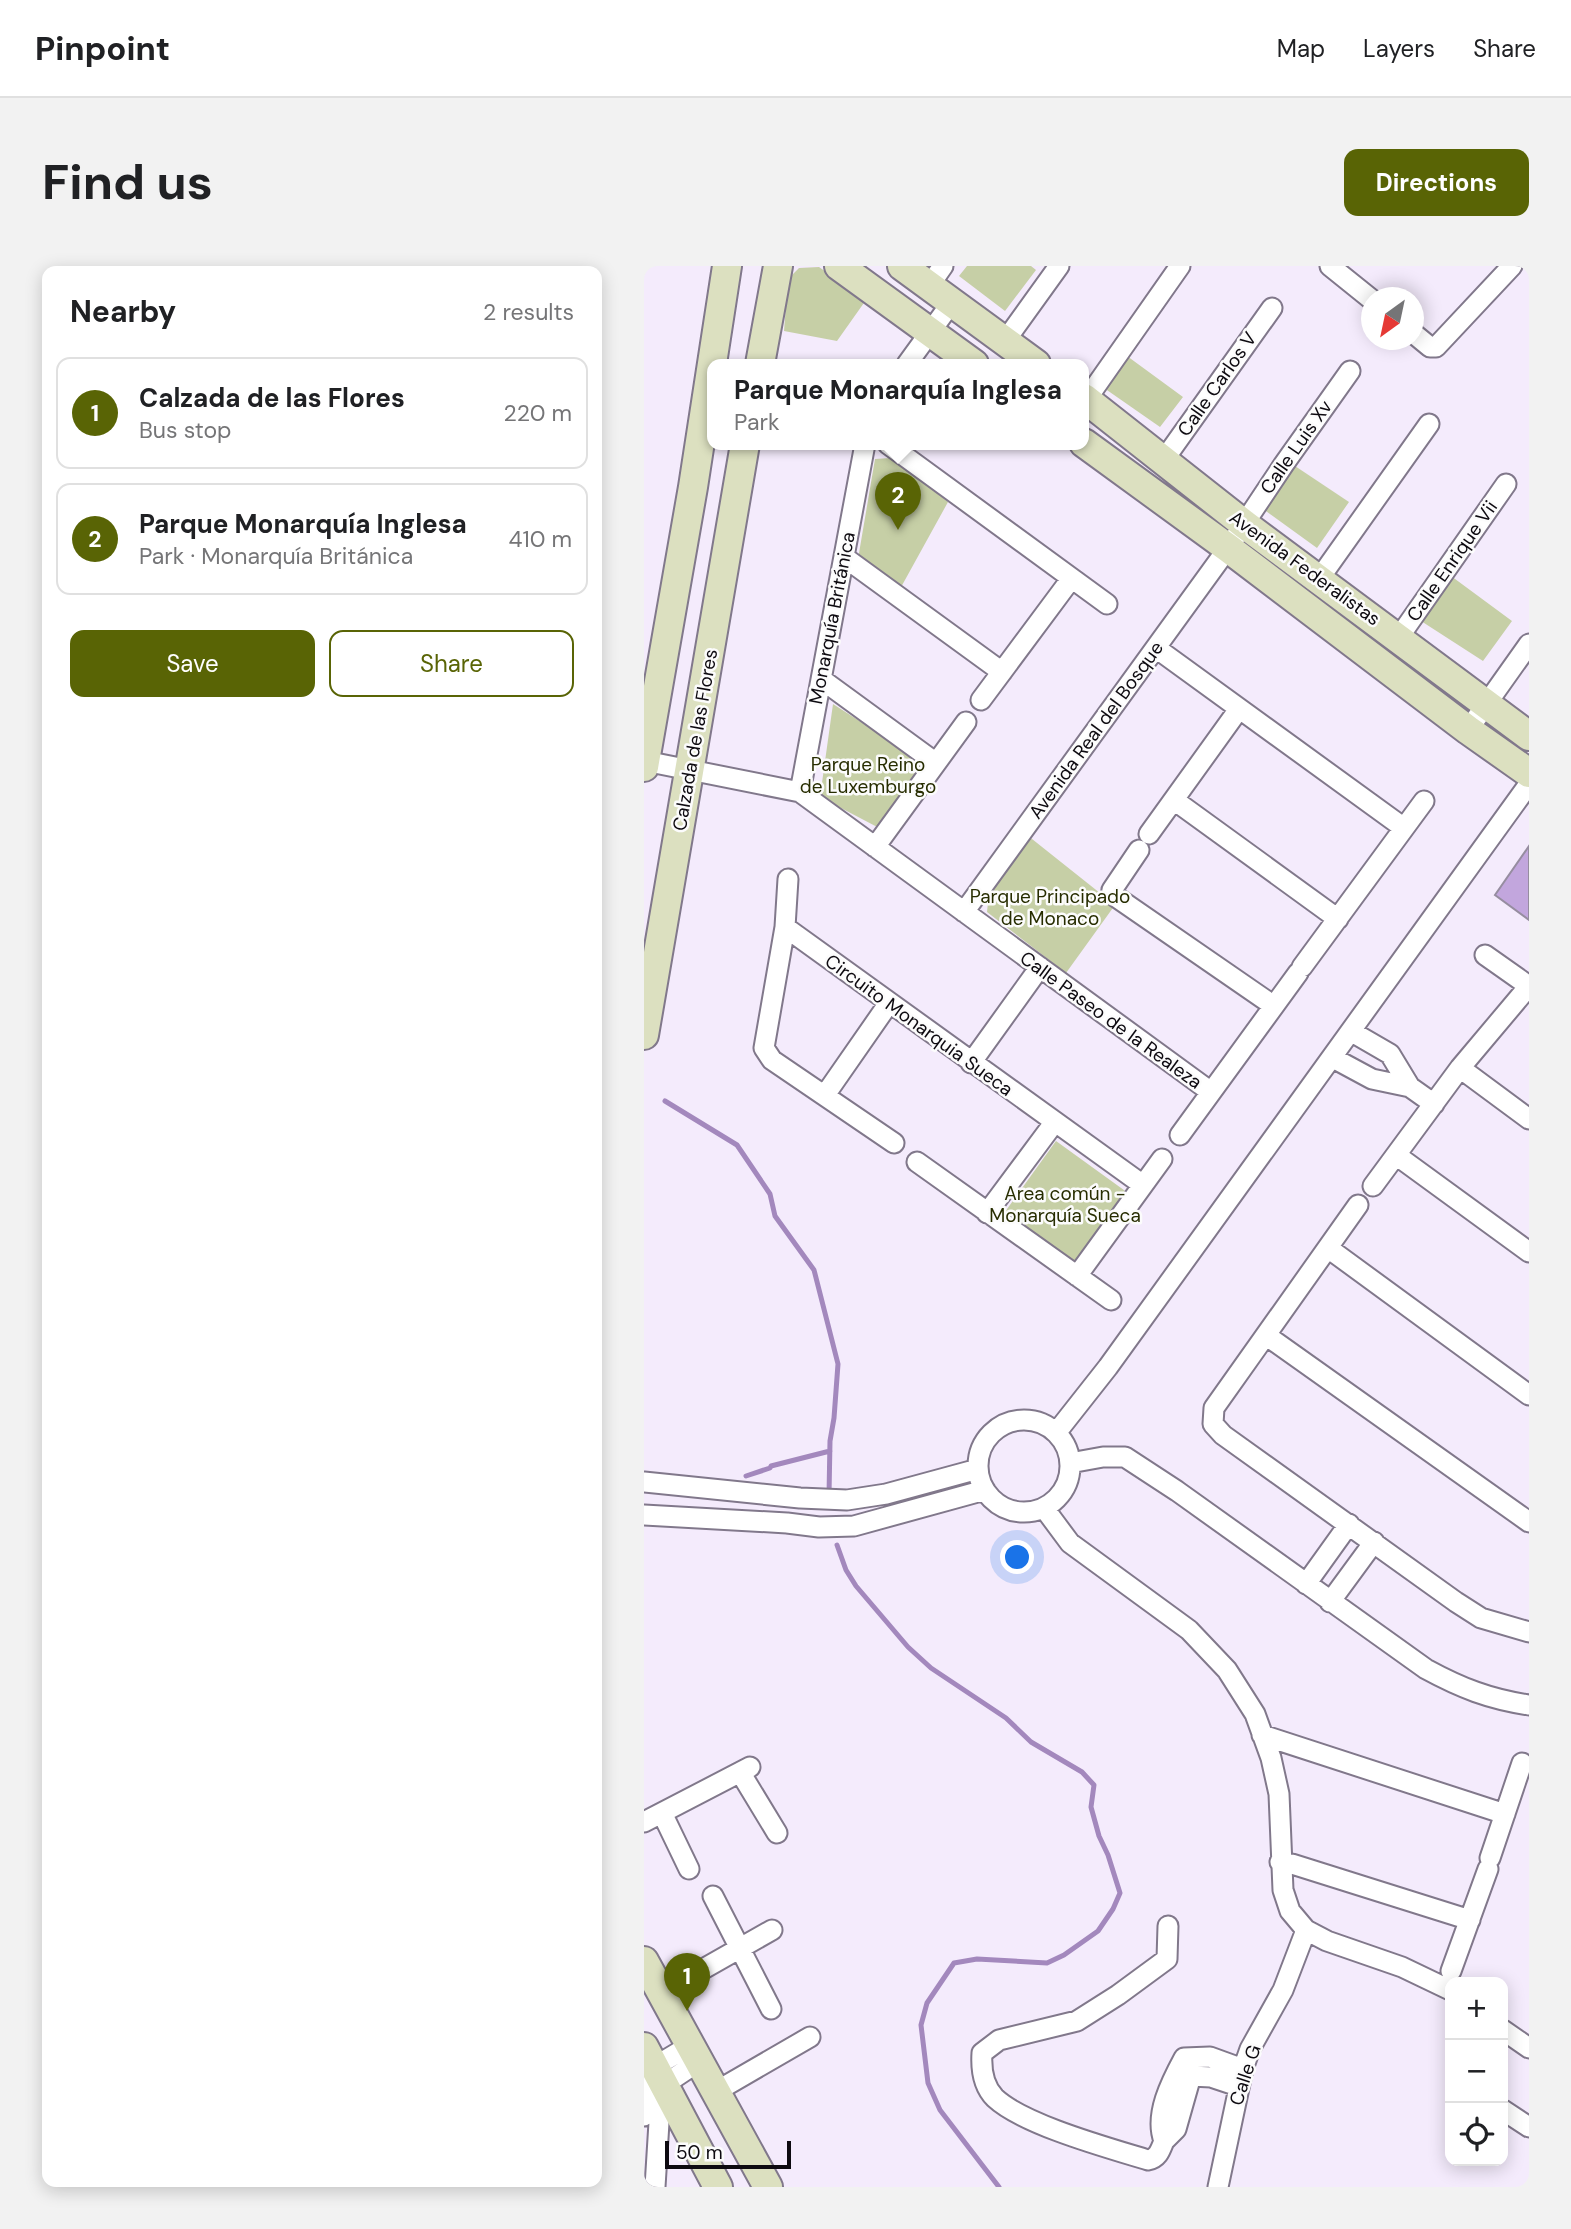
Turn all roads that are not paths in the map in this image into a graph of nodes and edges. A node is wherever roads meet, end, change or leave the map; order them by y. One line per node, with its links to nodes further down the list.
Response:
1 (727, 266): 16 (street)
2 (778, 266): 17 (street)
3 (839, 266): 13 (street)
4 (902, 266): 9 (street)
5 (1059, 266): 14 (street)
6 (1180, 266): 22 (street)
7 (1512, 266): 15 (street)
8 (1344, 270): 10 (street)
9 (936, 276): 11 (street)
10 (1361, 288)
11 (952, 302): 13 (street); 14 (street)
12 (1272, 308): 30 (street, Calle Carlos V)
13 (930, 332): 18 (street); 19 (street)
14 (1005, 341): 20 (street)
15 (1424, 342)
16 (713, 359)
17 (761, 359)
18 (911, 359)
19 (967, 359)
20 (1029, 359)
21 (1350, 371): 34 (street, Calle Luis Xv)
22 (1089, 392)
23 (707, 397): 32 (street)
24 (1089, 403): 30 (street, Avenida Federalistas)
25 (1429, 424): 38 (street)
26 (1089, 447): 35 (street, Avenida Federalistas)
27 (744, 450): 33 (street, Calzada de las Flores)
28 (864, 450): 36 (street, Monarquía Británica)
29 (896, 450): 37 (street)
30 (1163, 461): 34 (street, Avenida Federalistas)
31 (1506, 484): 40 (street, Calle Enrique Vii)
32 (693, 488): 33 (street); 46 (street)
33 (736, 495): 55 (street, Calzada de las Flores)
34 (1244, 524): 35 (street, Calle Luis Xv); 38 (street, Avenida Federalistas)
35 (1228, 548): 42 (street, Avenida Real del Bosque); 50 (street, Avenida Federalistas)
36 (844, 556): 43 (street); 44 (street, Monarquía Británica)
37 (1071, 579): 39 (street); 43 (street)
38 (1319, 579): 40 (street, Avenida Federalistas)
39 (1107, 604)
40 (1399, 637): 47 (street, Avenida Federalistas)
41 (1529, 644): 47 (street)
42 (1156, 648): 48 (street); 64 (street, Avenida Real del Bosque)
43 (1002, 672): 45 (street)
44 (821, 679): 53 (street); 58 (street, Monarquía Británica)
45 (981, 700)
46 (649, 703): 52 (street)
47 (1487, 704): 50 (street); 51 (street, Avenida Federalistas)
48 (1239, 709): 59 (street); 61 (street)
49 (966, 722): 53 (street)
50 (1468, 730): 56 (street, Avenida Federalistas)
51 (1529, 736)
52 (645, 761): 54 (street); 55 (street, Calle Paseo de la Realeza)
53 (936, 763): 62 (street)
54 (644, 767)
55 (690, 768): 58 (street, Calle Paseo de la Realeza); 73 (street, Calzada de las Flores)
56 (1529, 773)
57 (1529, 784): 72 (street)
58 (800, 792): 62 (street, Calle Paseo de la Realeza)
59 (1174, 800): 65 (street); 71 (street)
60 (1424, 801): 61 (street)
61 (1404, 828): 65 (street)
62 (875, 847): 64 (street, Calle Paseo de la Realeza)
63 (788, 879): 66 (street)
64 (964, 912): 68 (street, Calle Paseo de la Realeza)
65 (1338, 919): 71 (street)
66 (785, 927): 70 (street, Circuito Monarquia Sueca); 79 (street)
67 (1485, 955): 69 (street)
68 (1040, 967): 75 (street); 78 (street, Calle Paseo de la Realeza)
69 (1529, 986): 76 (street)
70 (889, 1003): 75 (street, Circuito Monarquia Sueca); 79 (street)
71 (1274, 1006): 78 (street)
72 (1352, 1032): 74 (street); 77 (street)
73 (644, 1035)
74 (1333, 1058): 77 (street); 98 (street)
75 (971, 1063): 82 (street, Circuito Monarquia Sueca)
76 (1460, 1068): 80 (street); 81 (street)
77 (1410, 1087): 80 (street)
78 (1211, 1092): 83 (street)
79 (825, 1095): 84 (street)
80 (1434, 1104): 85 (street)
81 (1529, 1119)
82 (1054, 1123): 88 (street, Circuito Monarquia Sueca); 91 (street)
83 (1180, 1135)
84 (894, 1143)
85 (1396, 1155): 89 (street); 93 (street)
86 (1162, 1159): 88 (street)
87 (917, 1162): 91 (street)
88 (1143, 1185): 94 (street)
89 (1373, 1186)
90 (1358, 1205): 92 (street)
91 (988, 1213): 94 (street)
92 (1328, 1248): 96 (street); 97 (street)
93 (1529, 1252)
94 (1077, 1276): 95 (street)
95 (1111, 1300)
96 (1267, 1336): 106 (street); 108 (street)
97 (1529, 1395)
98 (1056, 1433): 99 (street); 100 (street)
99 (1070, 1463): 104 (street); 110 (street)
100 (978, 1469): 102 (street); 103 (street)
101 (644, 1482): 103 (street)
102 (985, 1490): 104 (street); 107 (street)
103 (791, 1497): 107 (street)
104 (1044, 1508): 114 (street)
105 (644, 1515): 107 (street)
106 (1529, 1522)
107 (787, 1523)
108 (1349, 1524): 109 (street); 110 (street)
109 (1374, 1542): 111 (street); 112 (street)
110 (1306, 1584): 111 (street)
111 (1330, 1602): 113 (street)
112 (1529, 1632)
113 (1529, 1705)
114 (1262, 1735): 117 (street); 120 (street)
115 (1522, 1763): 117 (street)
116 (662, 1813): 118 (street); 119 (street); 121 (street)
117 (1505, 1814): 123 (street)
118 (644, 1822)
119 (777, 1833)
120 (1280, 1862): 123 (street); 126 (street)
121 (689, 1869)
122 (713, 1896): 127 (street)
123 (1470, 1920): 129 (street)
124 (1168, 1927): 138 (street)
125 (772, 1930): 127 (street)
126 (1306, 1930): 130 (street); 138 (street, Calle G)
127 (740, 1948): 131 (street); 132 (street)
128 (644, 1961): 131 (street)
129 (1452, 1977)
130 (1445, 1979)
131 (661, 1993): 136 (street)
132 (771, 2009)
133 (1508, 2033): 135 (street)
134 (810, 2036): 139 (street)
135 (1529, 2048)
136 (693, 2054): 137 (street); 139 (street)
137 (654, 2066): 141 (street); 143 (street); 144 (street)
138 (1240, 2078): 146 (street, Calle G)
139 (715, 2092): 145 (street)
140 (1508, 2113): 142 (street)
141 (644, 2116)
142 (1529, 2127)
143 (655, 2187)
144 (718, 2187)
145 (768, 2187)
146 (1218, 2187)

